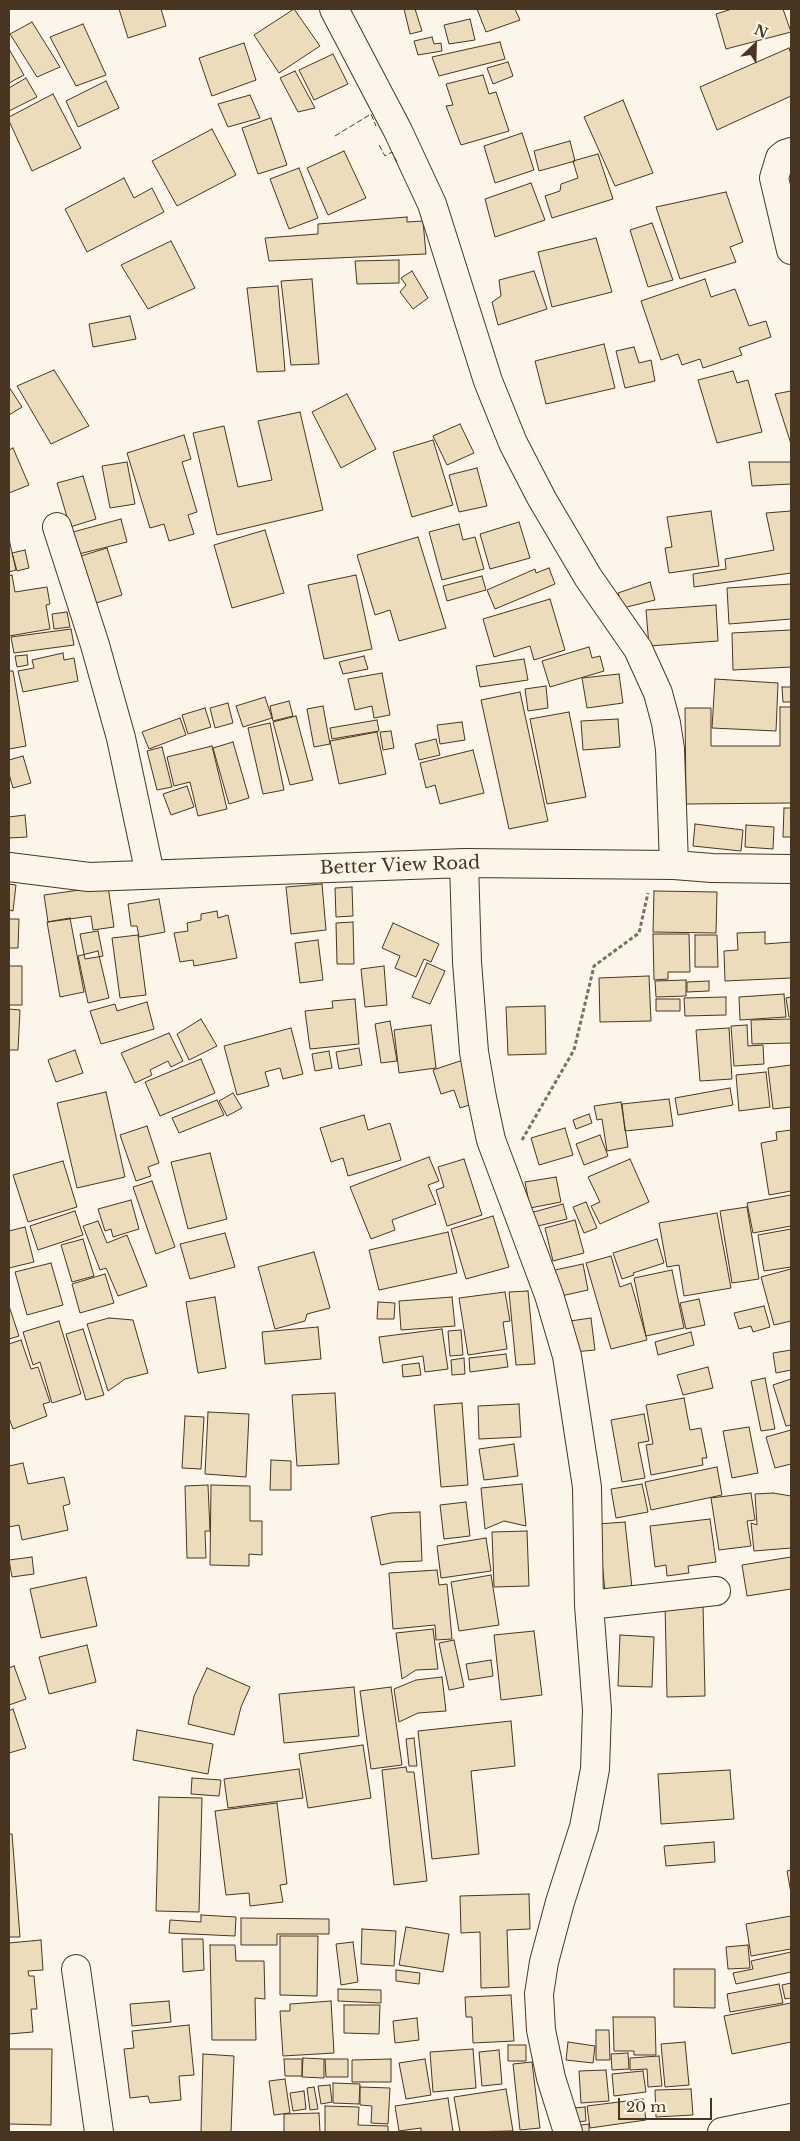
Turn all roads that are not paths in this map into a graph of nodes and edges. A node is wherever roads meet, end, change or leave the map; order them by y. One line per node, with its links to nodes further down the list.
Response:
1 (334, 9): 6 (street)
2 (791, 152): 3 (street)
3 (791, 250)
4 (58, 527): 9 (street)
5 (464, 863): 6 (street, Better View Road); 9 (street, Better View Road); 11 (street)
6 (664, 865): 8 (street, Better View Road)
7 (9, 866): 9 (street, Better View Road)
8 (791, 869)
9 (150, 874)
10 (716, 1591): 11 (street)
11 (588, 1605): 15 (street)
12 (76, 1969): 14 (street)
13 (791, 2118): 16 (street)
14 (100, 2132)
15 (568, 2132)
16 (722, 2132)

